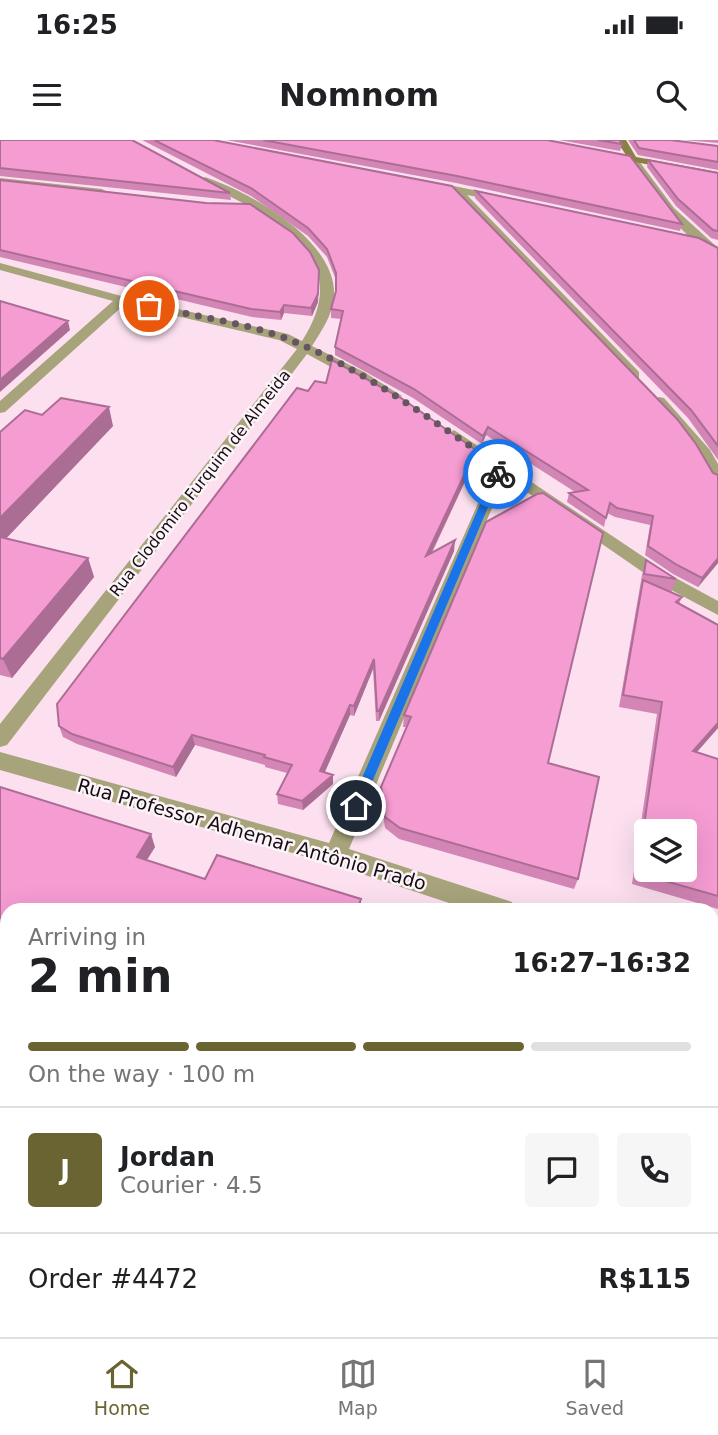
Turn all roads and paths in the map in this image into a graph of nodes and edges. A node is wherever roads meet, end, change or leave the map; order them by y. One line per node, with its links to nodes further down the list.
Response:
1 (621, 140): 3 (main road)
2 (594, 152): 3 (street)
3 (631, 154): 5 (main road); 14 (street)
4 (192, 173): 12 (street, Rua Clodomiro Furquim de Almeida)
5 (718, 175)
6 (0, 181): 9 (street)
7 (417, 181): 8 (street)
8 (456, 190): 10 (street); 24 (street)
9 (113, 193)
10 (509, 201)
11 (226, 206): 12 (street)
12 (255, 207): 19 (street, Rua Clodomiro Furquim de Almeida)
13 (680, 237): 14 (street)
14 (701, 241): 15 (street); 16 (street)
15 (718, 245)
16 (718, 253)
17 (0, 266): 18 (street)
18 (122, 300): 19 (street); 21 (street)
19 (304, 347): 20 (street); 26 (street, Rua Clodomiro Furquim de Almeida)
20 (407, 403)
21 (0, 409)
22 (438, 425): 23 (street)
23 (501, 467): 25 (street); 28 (street)
24 (718, 478)
25 (718, 609)
26 (0, 739)
27 (0, 761): 28 (street, Rua Professor Adhemar Antônio Prado)
28 (335, 855): 29 (street, Rua Professor Adhemar Antônio Prado)
29 (482, 903)

